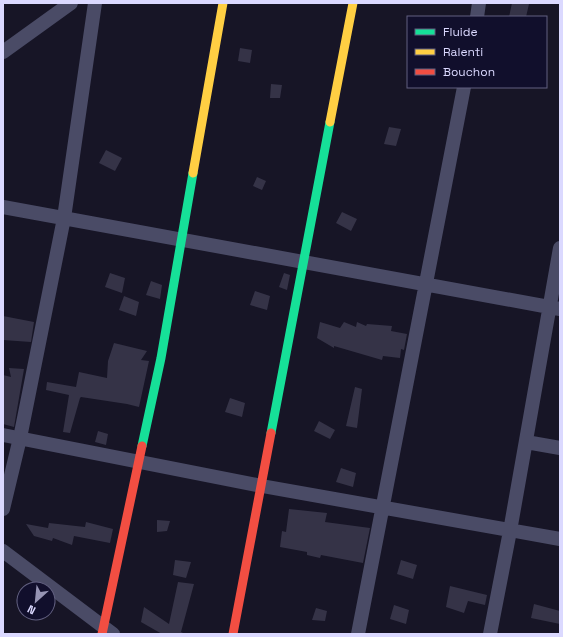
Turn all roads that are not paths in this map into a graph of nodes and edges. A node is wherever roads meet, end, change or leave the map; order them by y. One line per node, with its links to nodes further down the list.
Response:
1 (71, 3): 7 (street)
2 (95, 3): 10 (street)
3 (223, 3): 11 (street)
4 (353, 3): 13 (street)
5 (480, 3): 6 (street)
6 (477, 16)
7 (3, 52)
8 (464, 88): 14 (street)
9 (3, 207): 10 (street)
10 (64, 218): 11 (street); 17 (street)
11 (182, 240): 13 (street); 20 (street)
12 (560, 248): 15 (street)
13 (304, 262): 14 (street); 21 (street)
14 (427, 284): 15 (street); 22 (street)
15 (555, 308): 18 (street)
16 (3, 435): 17 (street)
17 (20, 438): 20 (street); 23 (street)
18 (526, 442): 19 (street); 24 (street)
19 (560, 448)
20 (140, 462): 21 (street); 27 (street)
21 (262, 486): 22 (street); 28 (street)
22 (384, 508): 24 (street); 29 (street)
23 (3, 509)
24 (510, 530): 25 (street); 30 (street)
25 (560, 540)
26 (3, 551): 27 (street)
27 (106, 632)
28 (233, 634)
29 (358, 634)
30 (490, 634)

